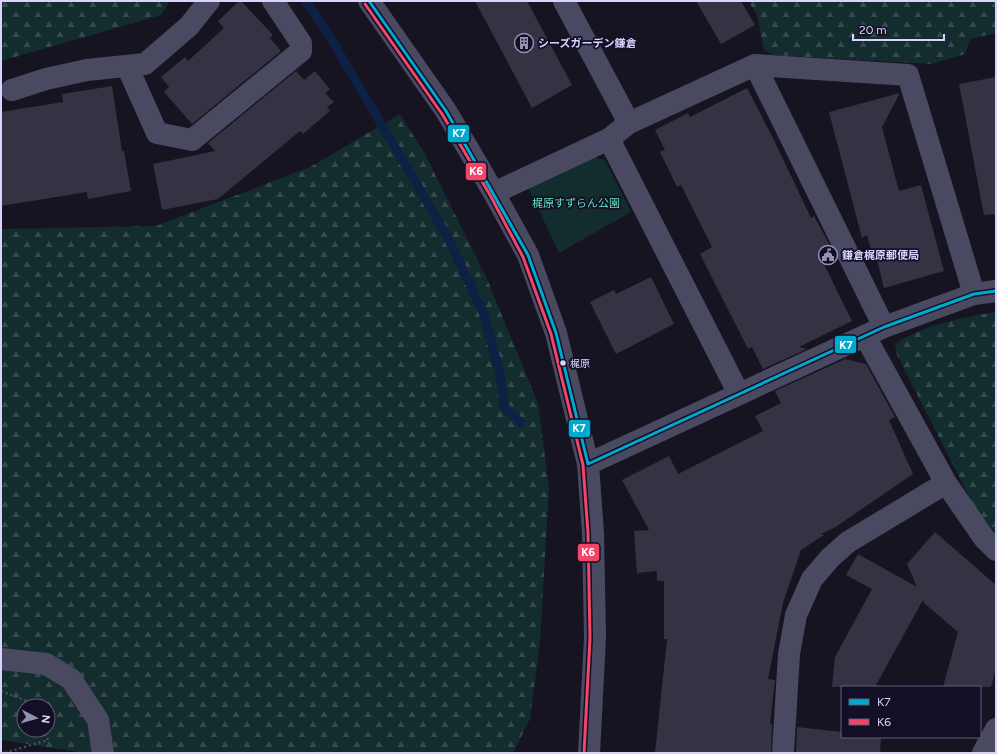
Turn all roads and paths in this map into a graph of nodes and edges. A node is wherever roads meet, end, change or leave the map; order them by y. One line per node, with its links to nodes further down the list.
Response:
1 (209, 1): 6 (street)
2 (273, 1): 6 (street)
3 (369, 1): 10 (street)
4 (564, 1): 8 (street)
5 (755, 64): 8 (street); 12 (street); 13 (street)
6 (127, 66): 7 (street)
7 (12, 90)
8 (629, 123): 9 (street)
9 (609, 139): 10 (street); 14 (street)
10 (494, 194): 15 (street)
11 (996, 290): 12 (street)
12 (974, 294): 13 (street)
13 (874, 332): 14 (street); 16 (street)
14 (738, 394): 15 (street)
15 (588, 464): 25 (street)
16 (946, 483): 17 (street); 26 (street)
17 (996, 550)
18 (1, 659): 23 (street)
19 (1, 691): 20 (path)
20 (19, 698)
21 (996, 729): 27 (street)
22 (47, 738): 24 (path)
23 (103, 752)
24 (5, 753)
25 (589, 753)
26 (784, 753)
27 (983, 753)

